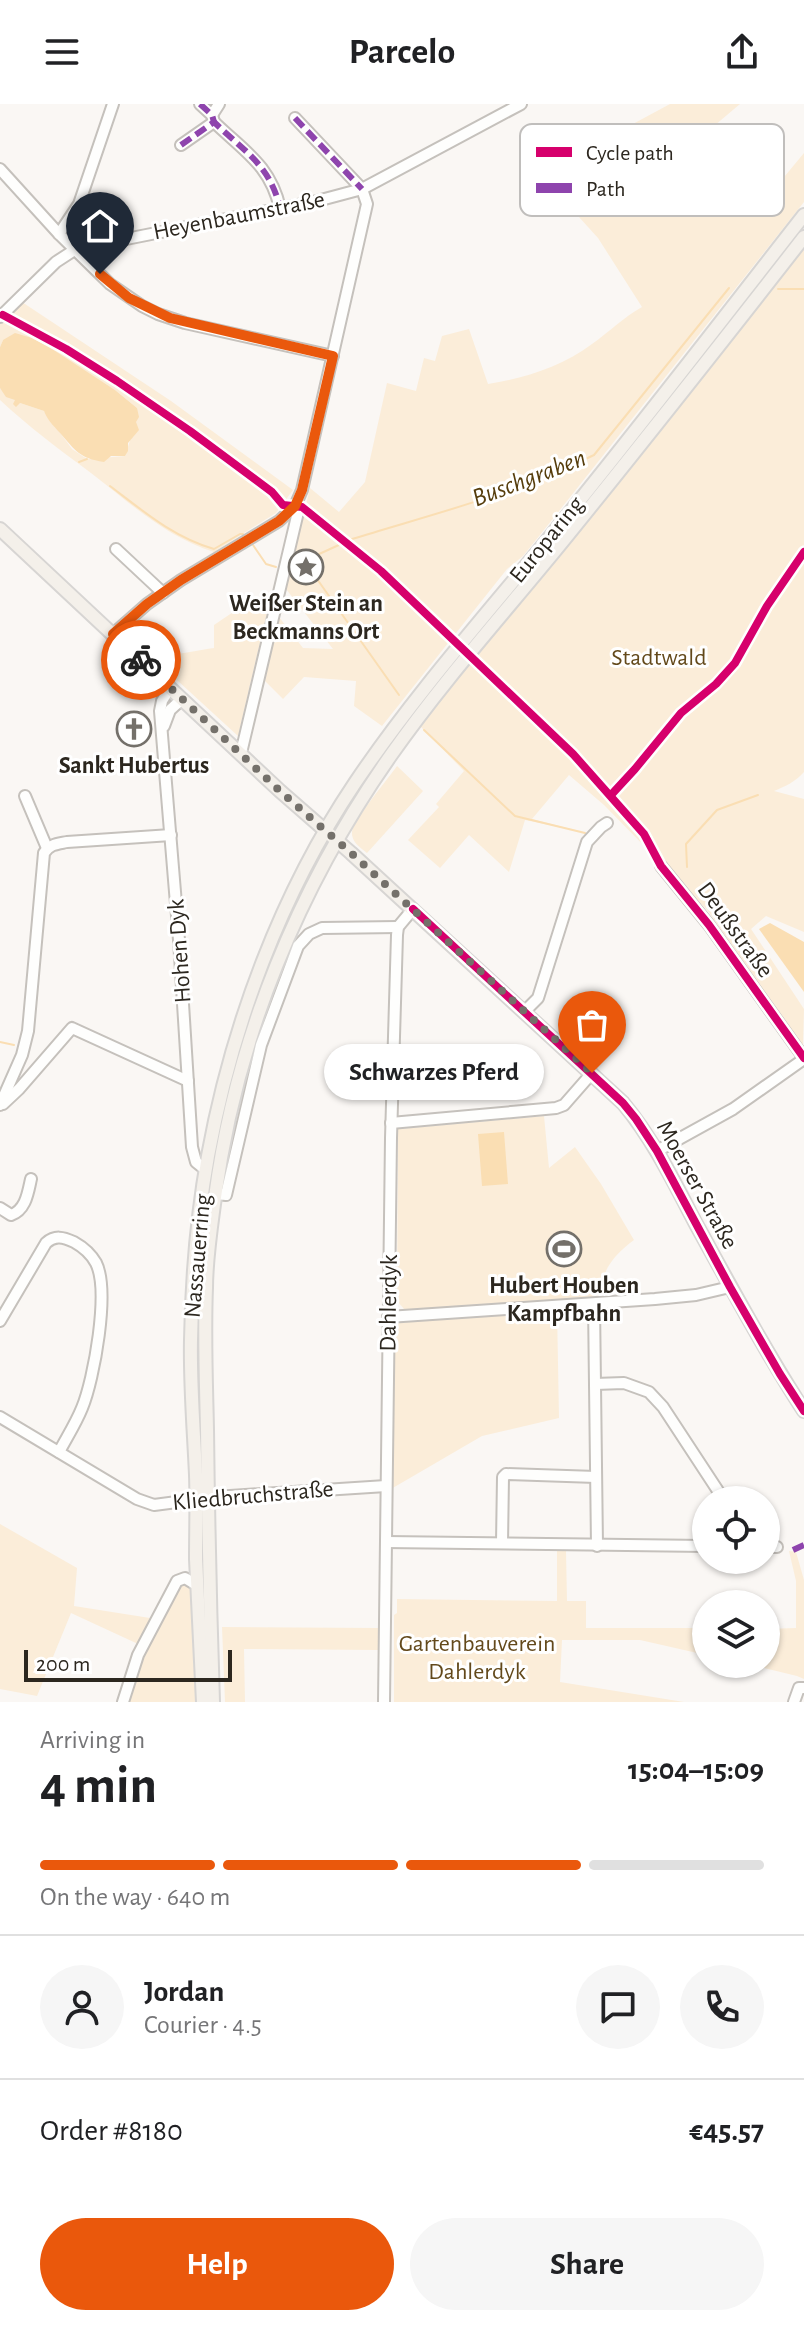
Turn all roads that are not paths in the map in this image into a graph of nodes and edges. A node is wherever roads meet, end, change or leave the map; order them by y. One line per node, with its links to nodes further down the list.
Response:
1 (113, 104): 12 (street)
2 (200, 104): 6 (street)
3 (219, 104): 6 (street)
4 (521, 104): 9 (street, Heyenbaumstraße)
5 (295, 118): 9 (street, Heyenbaumstraße)
6 (213, 119): 7 (street); 10 (street)
7 (181, 145)
8 (0, 169): 12 (street)
9 (362, 189): 10 (street, Heyenbaumstraße); 18 (street)
10 (280, 208): 14 (street, Heyenbaumstraße)
11 (804, 215): 30 (main road, Europaring)
12 (59, 234): 15 (street)
13 (804, 237): 32 (main road, Europaring)
14 (102, 243): 15 (street, Heyenbaumstraße); 16 (street)
15 (76, 249): 16 (street); 17 (street, Heyenbaumstraße)
16 (92, 266): 18 (street)
17 (0, 317)
18 (333, 356): 19 (street)
19 (295, 506): 22 (street); 27 (street)
20 (0, 529): 23 (main road, Moerser Straße)
21 (116, 549): 22 (street)
22 (163, 593): 23 (street)
23 (113, 634): 24 (main road, Moerser Straße)
24 (170, 688): 25 (main road, Moerser Straße); 26 (street, Hohen Dyk)
25 (182, 699): 26 (street); 27 (main road, Moerser Straße)
26 (163, 728): 31 (street, Hohen Dyk)
27 (241, 753): 30 (main road, Moerser Straße)
28 (25, 796): 33 (street)
29 (607, 823): 37 (street)
30 (325, 831): 32 (main road, Moerser Straße); 44 (main road, Nassauerring)
31 (171, 835): 33 (street); 40 (street, Hohen Dyk)
32 (337, 840): 35 (main road, Moerser Straße); 46 (main road, Nassauerring)
33 (47, 848): 41 (street)
34 (661, 866): 38 (street, Deußstraße)
35 (413, 909): 36 (street); 37 (main road, Moerser Straße)
36 (398, 927): 42 (street, Dahlerdyk); 46 (street, Nassauerring)
37 (525, 1011): 39 (main road, Moerser Straße)
38 (804, 1058): 43 (street)
39 (592, 1073): 42 (street); 43 (main road, Moerser Straße)
40 (188, 1081): 41 (street); 44 (street, Hohen Dyk)
41 (0, 1106)
42 (391, 1123): 50 (street, Dahlerdyk)
43 (657, 1151): 48 (main road, Moerser Straße)
44 (206, 1170): 59 (main road, Nassauerring)
45 (31, 1179): 47 (street)
46 (221, 1195): 59 (main road, Nassauerring)
47 (0, 1208)
48 (730, 1287): 49 (street); 53 (main road, Moerser Straße)
49 (594, 1304): 50 (street); 52 (street)
50 (388, 1317): 57 (street, Dahlerdyk)
51 (0, 1321): 55 (street)
52 (595, 1384): 56 (street); 58 (street)
53 (804, 1411)
54 (0, 1417): 55 (street, Kliedbruchstraße)
55 (59, 1452): 59 (street, Kliedbruchstraße)
56 (596, 1477): 61 (street); 62 (street)
57 (386, 1486): 59 (street, Kliedbruchstraße); 60 (street, Dahlerdyk)
58 (715, 1486)
59 (202, 1499): 64 (main road, Nassauerring); 68 (main road, Nassauerring)
60 (386, 1542): 61 (street); 69 (street, Dahlerdyk)
61 (502, 1543): 62 (street)
62 (597, 1546): 63 (street)
63 (692, 1546)
64 (198, 1586): 66 (street); 67 (main road, Nassauerring)
65 (804, 1688): 70 (street)
66 (123, 1702)
67 (203, 1702)
68 (213, 1702)
69 (384, 1702)
70 (794, 1702)

